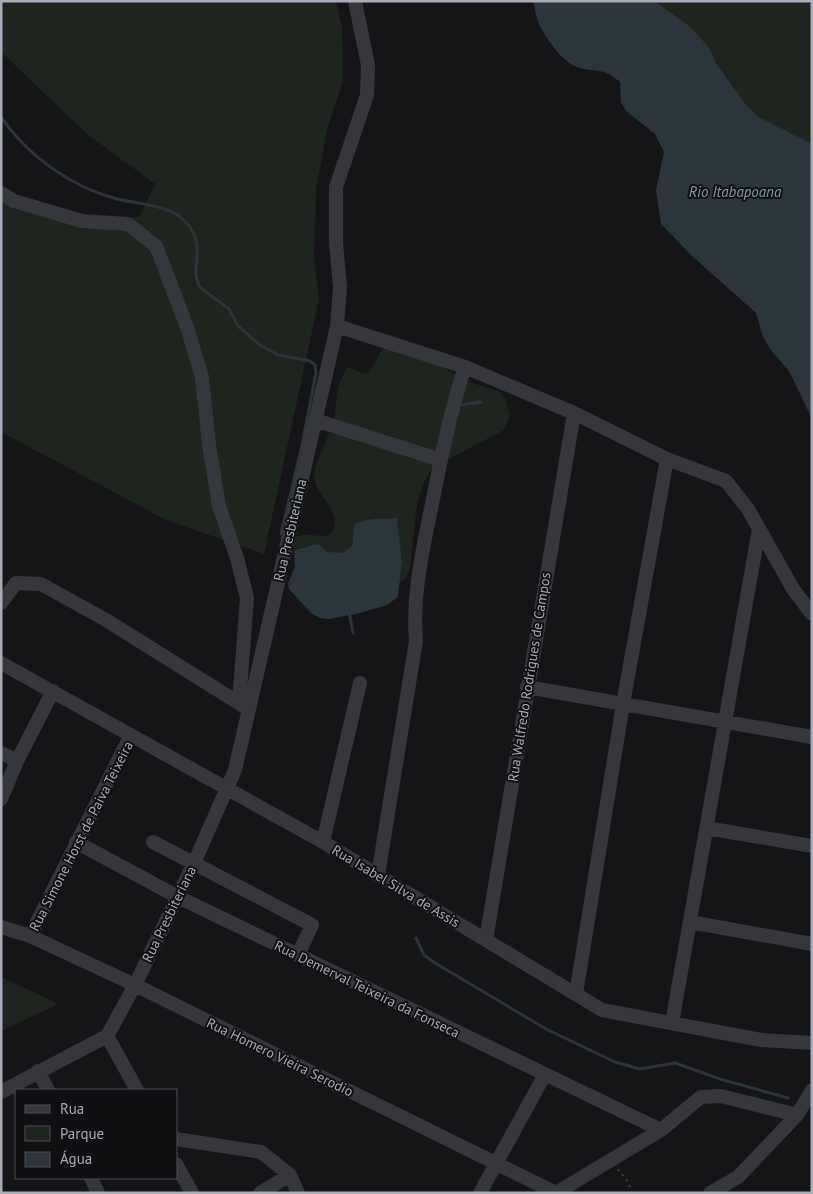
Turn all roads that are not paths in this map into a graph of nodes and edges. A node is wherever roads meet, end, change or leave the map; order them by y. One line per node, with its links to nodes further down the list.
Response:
1 (355, 1): 3 (street, Rua Presbiteriana)
2 (1, 193): 17 (street)
3 (337, 326): 4 (street); 6 (street, Rua Presbiteriana)
4 (465, 367): 5 (street); 8 (street)
5 (574, 413): 7 (street); 14 (street, Rua Walfredo Rodrigues de Campos)
6 (315, 420): 8 (street); 17 (street, Rua Presbiteriana)
7 (667, 459): 9 (street); 16 (street)
8 (441, 460): 31 (street)
9 (759, 529): 11 (street); 18 (street)
10 (1, 603): 17 (street)
11 (812, 614)
12 (1, 662): 15 (street, Rua Isabel Silva de Assis)
13 (360, 683): 28 (street)
14 (528, 687): 16 (street); 36 (street, Rua Walfredo Rodrigues de Campos)
15 (53, 691): 19 (street, Rua Isabel Silva de Assis); 22 (street)
16 (623, 704): 18 (street); 40 (street)
17 (244, 707): 23 (street, Rua Presbiteriana)
18 (725, 722): 20 (street); 25 (street)
19 (131, 735): 23 (street, Rua Isabel Silva de Assis); 26 (street, Rua Simone Horst de Paiva Teixeira)
20 (812, 737)
21 (1, 754): 22 (street)
22 (17, 761): 24 (street)
23 (227, 790): 28 (street, Rua Isabel Silva de Assis); 30 (street, Rua Presbiteriana)
24 (1, 799)
25 (706, 828): 29 (street); 33 (street)
26 (76, 842): 32 (street, Rua Demerval Teixeira da Fonseca); 35 (street, Rua Simone Horst de Paiva Teixeira)
27 (153, 842): 30 (street)
28 (323, 842): 31 (street, Rua Isabel Silva de Assis)
29 (812, 846)
30 (194, 863): 32 (street, Rua Presbiteriana); 38 (street)
31 (378, 875): 36 (street, Rua Isabel Silva de Assis)
32 (178, 897): 38 (street, Rua Demerval Teixeira da Fonseca); 39 (street, Rua Presbiteriana)
33 (690, 922): 37 (street); 41 (street)
34 (1, 927): 35 (street, Rua Homero Vieira Serodio)
35 (30, 936): 39 (street, Rua Homero Vieira Serodio)
36 (486, 940): 40 (street, Rua Isabel Silva de Assis)
37 (812, 944)
38 (298, 955): 45 (street, Rua Demerval Teixeira da Fonseca)
39 (135, 985): 42 (street, Rua Presbiteriana); 53 (street, Rua Homero Vieira Serodio)
40 (576, 994): 41 (street, Rua Isabel Silva de Assis)
41 (672, 1023): 43 (street, Rua Isabel Silva de Assis)
42 (107, 1036): 44 (street); 47 (street)
43 (812, 1043)
44 (38, 1071): 46 (street); 49 (street)
45 (544, 1076): 51 (street, Rua Demerval Teixeira da Fonseca); 53 (street)
46 (47, 1089)
47 (136, 1089)
48 (812, 1090): 50 (street)
49 (1, 1092)
50 (797, 1115): 51 (street); 63 (street)
51 (661, 1130): 62 (street)
52 (178, 1139): 55 (street)
53 (495, 1164): 61 (street); 62 (street, Rua Homero Vieira Serodio)
54 (178, 1168): 58 (street)
55 (290, 1175): 59 (street); 60 (street)
56 (91, 1179): 57 (street)
57 (98, 1193)
58 (192, 1193)
59 (260, 1193)
60 (298, 1193)
61 (480, 1193)
62 (556, 1193)
63 (710, 1193)

